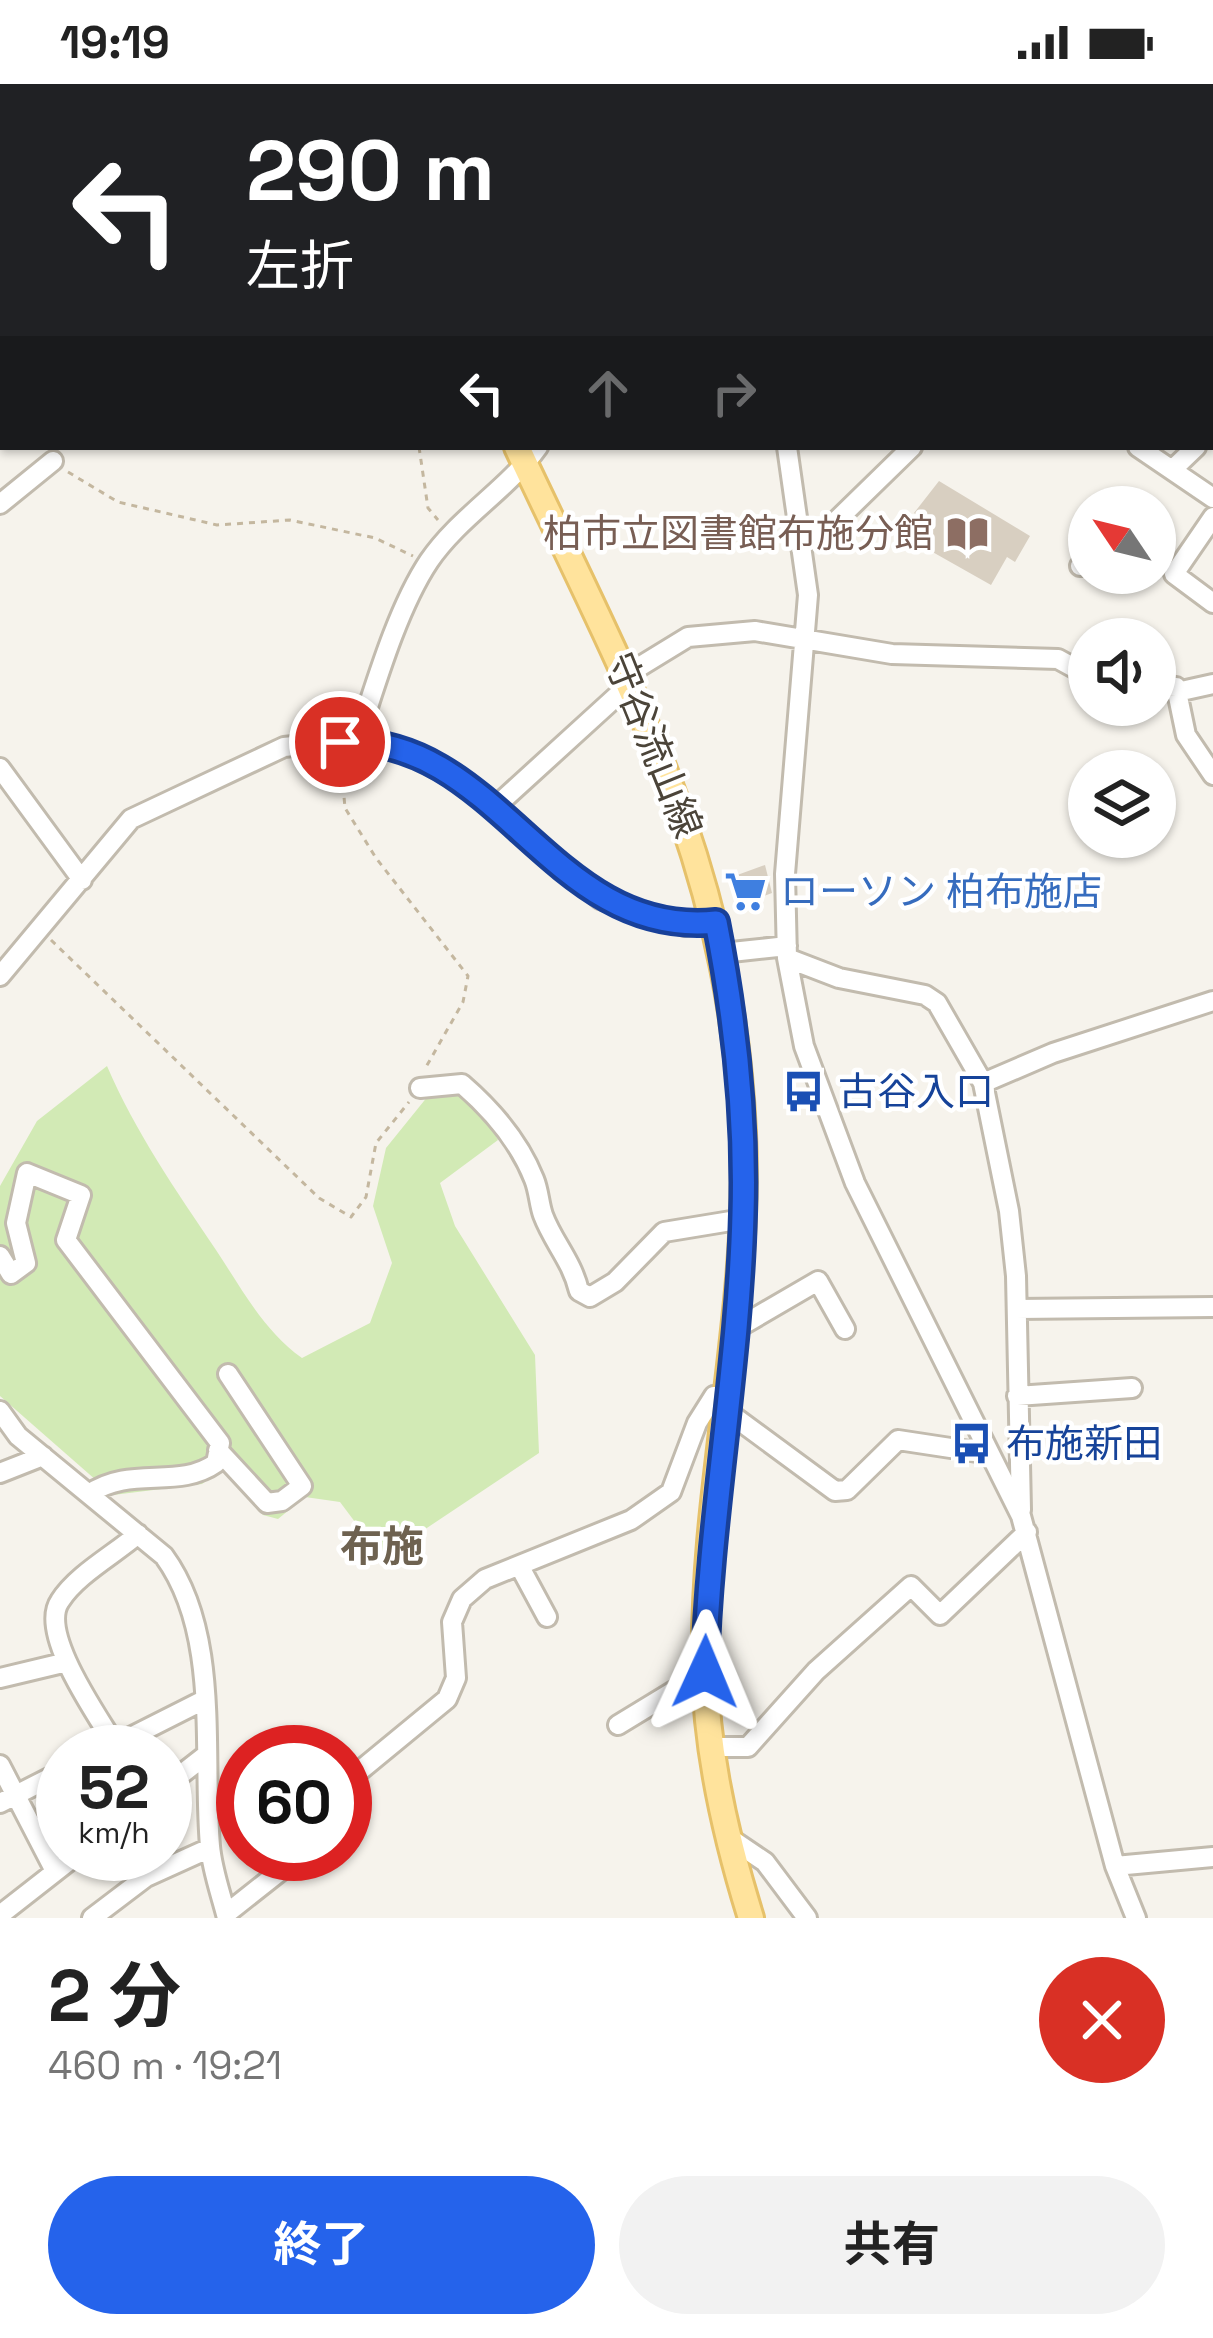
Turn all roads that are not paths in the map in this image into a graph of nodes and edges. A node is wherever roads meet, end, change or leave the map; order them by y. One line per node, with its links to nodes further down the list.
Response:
1 (787, 450): 11 (street)
2 (909, 450): 11 (street)
3 (1142, 450): 7 (street)
4 (1193, 450): 7 (street)
5 (527, 453): 17 (main road, 守谷流山線); 21 (street)
6 (53, 461): 9 (street)
7 (1172, 470): 8 (street)
8 (1213, 498)
9 (0, 504)
10 (1213, 517): 12 (street)
11 (802, 539): 15 (street)
12 (1176, 559)
13 (1176, 580): 14 (street)
14 (1213, 603)
15 (804, 642): 16 (street); 17 (street); 27 (street)
16 (1068, 664)
17 (629, 680): 24 (street); 26 (main road, 守谷流山線)
18 (1213, 684): 20 (street)
19 (1176, 687): 20 (street)
20 (1177, 692): 23 (street)
21 (348, 742): 24 (street); 25 (street)
22 (0, 769): 25 (street)
23 (1213, 775)
24 (495, 807): 26 (street)
25 (82, 880): 29 (street)
26 (716, 922): 28 (main road, 守谷流山線)
27 (787, 952): 28 (street); 31 (street); 45 (street)
28 (722, 953): 33 (main road, 守谷流山線)
29 (0, 976)
30 (1213, 1001): 31 (street)
31 (982, 1083): 36 (street)
32 (420, 1088): 33 (street)
33 (743, 1219): 38 (main road, 守谷流山線)
34 (0, 1256): 44 (street)
35 (1213, 1307): 36 (street)
36 (1017, 1309): 41 (street)
37 (845, 1329): 38 (street)
38 (734, 1330): 42 (main road, 守谷流山線)
39 (228, 1374): 44 (street)
40 (1132, 1388): 41 (street)
41 (1017, 1396): 49 (street)
42 (725, 1403): 45 (street); 51 (street); 54 (main road, 守谷流山線)
43 (0, 1411): 46 (street)
44 (218, 1450): 48 (street)
45 (990, 1454): 49 (street)
46 (43, 1456): 47 (street); 48 (street)
47 (0, 1473)
48 (89, 1494): 50 (street)
49 (1024, 1524): 60 (street); 71 (street)
50 (138, 1534): 53 (street); 56 (street)
51 (520, 1567): 52 (street); 62 (street)
52 (547, 1617)
53 (67, 1662): 55 (street); 57 (street)
54 (705, 1672): 59 (street); 60 (main road, 守谷流山線)
55 (0, 1678)
56 (204, 1700): 58 (street); 61 (street)
57 (97, 1725)
58 (155, 1725)
59 (618, 1725)
60 (712, 1747): 67 (main road, 守谷流山線)
61 (206, 1756): 64 (street); 69 (street)
62 (372, 1761)
63 (0, 1765): 66 (street)
64 (192, 1767)
65 (36, 1785): 66 (street)
66 (8, 1799): 68 (street)
67 (728, 1837): 77 (main road, 守谷流山線); 78 (street)
68 (36, 1842)
69 (210, 1848): 75 (street); 76 (street)
70 (1213, 1857): 71 (street)
71 (1115, 1866): 79 (street)
72 (42, 1881): 74 (street)
73 (269, 1881): 75 (street)
74 (0, 1915)
75 (227, 1916)
76 (92, 1918)
77 (751, 1918)
78 (807, 1918)
79 (1136, 1918)

